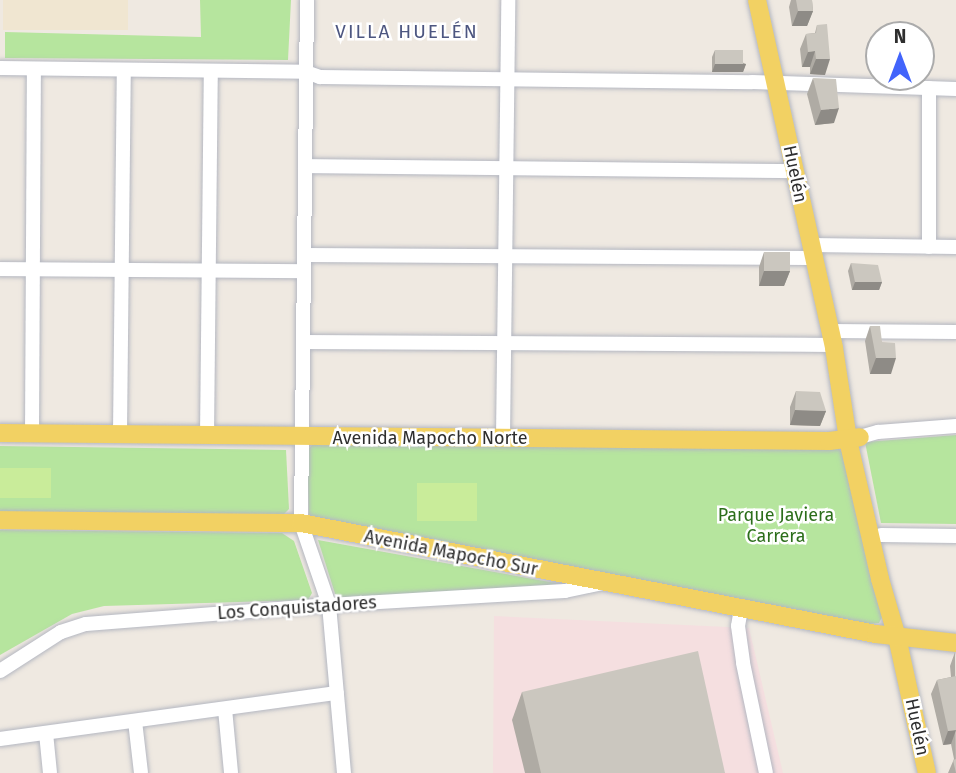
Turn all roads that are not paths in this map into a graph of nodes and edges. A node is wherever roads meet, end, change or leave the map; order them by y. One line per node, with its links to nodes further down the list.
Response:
1 (307, 0): 8 (street)
2 (508, 0): 9 (street)
3 (757, 0): 10 (main road, Huelén)
4 (0, 68): 5 (street)
5 (34, 69): 6 (street); 24 (street)
6 (124, 70): 7 (street); 25 (street)
7 (211, 71): 8 (street); 26 (street)
8 (306, 72): 9 (street); 15 (street)
9 (507, 79): 10 (street); 16 (street)
10 (775, 83): 11 (street); 17 (main road, Huelén)
11 (865, 86)
12 (935, 88): 13 (street)
13 (956, 89)
14 (929, 91): 18 (street)
15 (305, 166): 16 (street); 21 (street)
16 (506, 168): 17 (street); 22 (street)
17 (795, 171): 20 (main road, Huelén)
18 (929, 247): 19 (street); 20 (street)
19 (956, 247)
20 (812, 251): 22 (street); 29 (main road, Huelén)
21 (304, 255): 22 (street); 27 (street)
22 (505, 256): 31 (street)
23 (0, 268): 24 (street)
24 (33, 269): 25 (street); 34 (street)
25 (121, 270): 26 (street); 35 (street)
26 (209, 271): 27 (street); 36 (street)
27 (304, 271): 30 (street)
28 (956, 332): 29 (street)
29 (832, 341): 31 (street); 39 (main road, Huelén)
30 (303, 342): 31 (street); 37 (street)
31 (504, 344): 38 (street)
32 (956, 426): 39 (street)
33 (0, 433): 34 (main road, Avenida Mapocho Norte)
34 (32, 433): 35 (main road, Avenida Mapocho Norte)
35 (120, 434): 36 (main road, Avenida Mapocho Norte)
36 (207, 436): 37 (main road, Avenida Mapocho Norte)
37 (302, 437): 38 (main road, Avenida Mapocho Norte); 41 (street)
38 (503, 438): 39 (main road, Avenida Mapocho Norte)
39 (854, 439): 42 (main road, Huelén); 45 (main road, Huelén)
40 (0, 520): 41 (main road, Avenida Mapocho Sur)
41 (301, 523): 44 (main road, Avenida Mapocho Sur); 46 (street)
42 (881, 535): 43 (street); 45 (main road, Huelén)
43 (956, 536)
44 (606, 583): 46 (street, Los Conquistadores); 47 (main road, Avenida Mapocho Sur)
45 (888, 598): 48 (main road, Huelén)
46 (329, 605): 50 (street, Los Conquistadores); 51 (street)
47 (741, 609): 48 (main road, Avenida Mapocho Sur); 60 (street)
48 (897, 637): 49 (main road, Avenida Mapocho Sur); 61 (main road, Huelén)
49 (956, 643)
50 (0, 671)
51 (337, 693): 52 (street); 59 (street)
52 (225, 709): 53 (street); 58 (street)
53 (135, 721): 54 (street); 57 (street)
54 (46, 733): 55 (street); 56 (street)
55 (0, 739)
56 (50, 773)
57 (141, 773)
58 (231, 773)
59 (344, 773)
60 (766, 773)
61 (927, 773)

